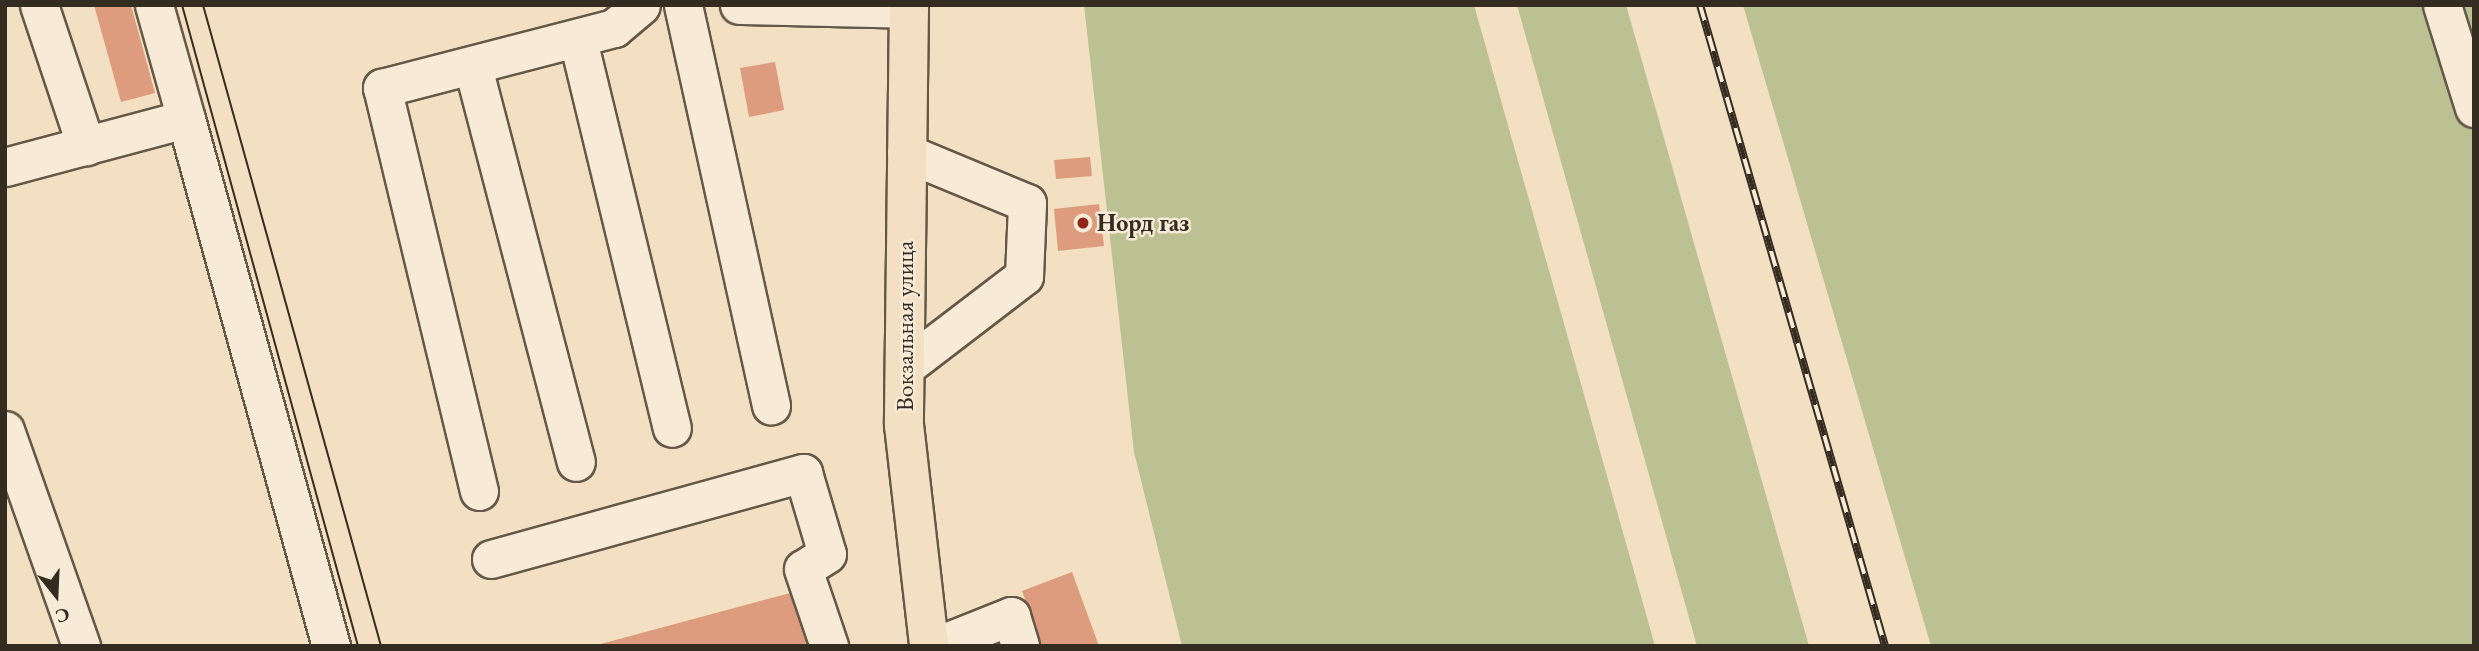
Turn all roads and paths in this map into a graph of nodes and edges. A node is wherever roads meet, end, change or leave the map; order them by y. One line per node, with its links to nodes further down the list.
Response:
1 (39, 5): 12 (street)
2 (154, 5): 11 (street)
3 (641, 5): 8 (street)
4 (682, 5): 16 (street)
5 (739, 5): 7 (street)
6 (2442, 5): 10 (street)
7 (909, 7): 13 (main road, Вокзальная улица)
8 (578, 40): 9 (street); 17 (street)
9 (473, 67): 19 (street); 20 (street)
10 (2474, 108)
11 (186, 119): 12 (street); 23 (street)
12 (86, 146): 14 (street)
13 (906, 153): 15 (main road, Вокзальная улица); 15 (street)
14 (5, 167)
15 (905, 367): 25 (main road, Вокзальная улица)
16 (771, 405)
17 (672, 428)
18 (5, 430): 22 (street)
19 (576, 462)
20 (479, 491)
21 (491, 559): 24 (street)
22 (81, 646)
23 (331, 646)
24 (829, 646)
25 (929, 646)
26 (936, 646): 27 (street)
27 (1020, 646)

